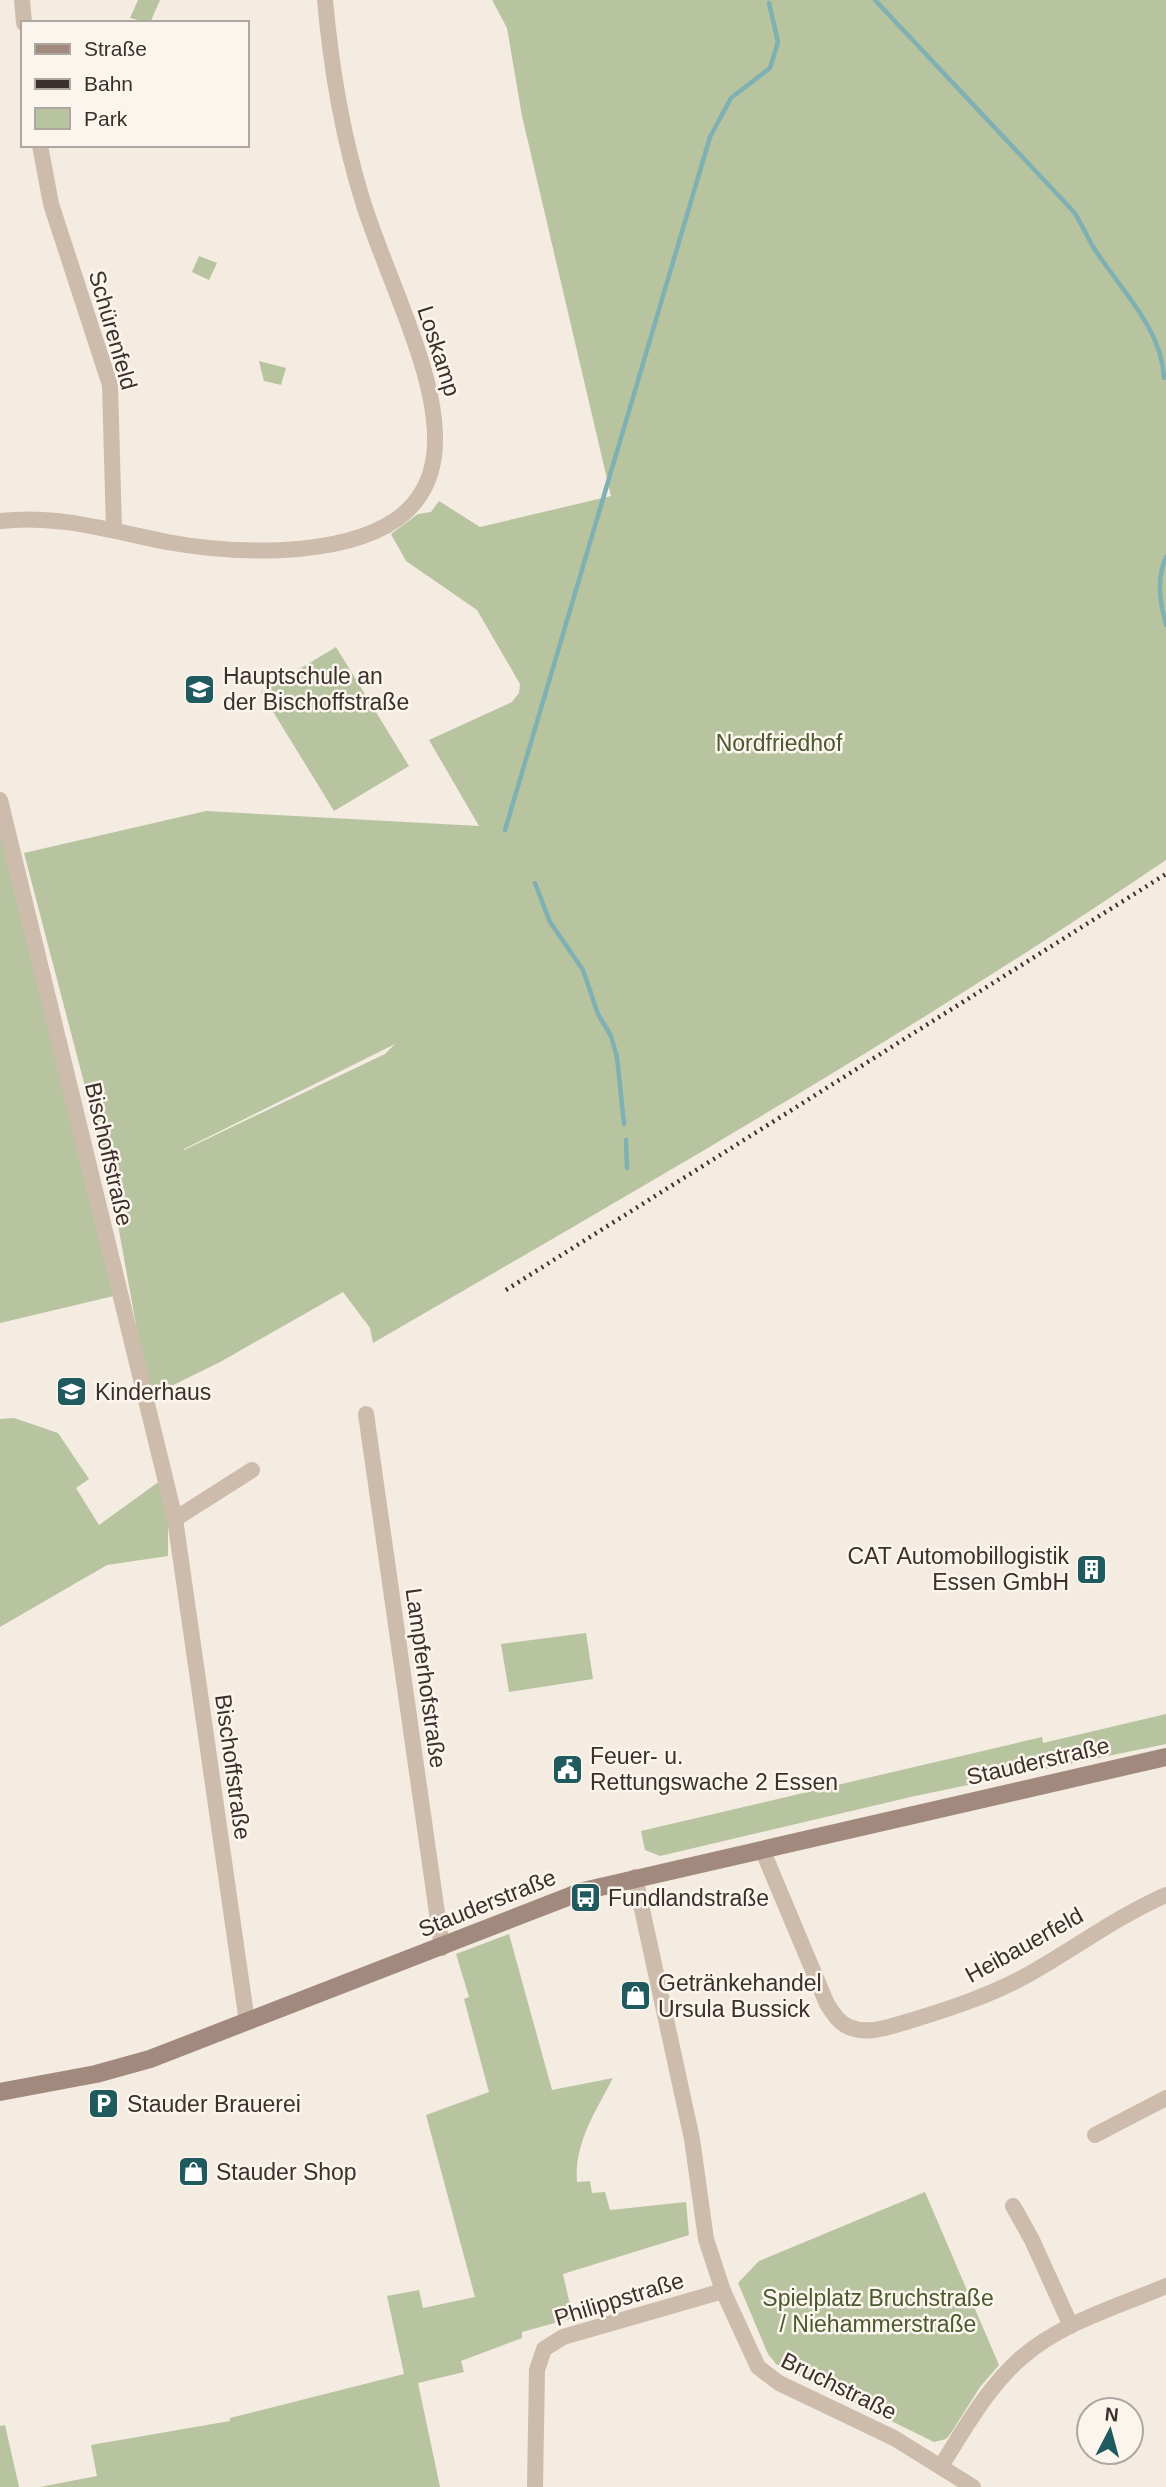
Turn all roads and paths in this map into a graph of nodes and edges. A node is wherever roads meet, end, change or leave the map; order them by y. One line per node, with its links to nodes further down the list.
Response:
1 (22, 0): 3 (street)
2 (325, 0): 6 (street, Loskamp)
3 (24, 21)
4 (40, 147): 6 (street, Schürenfeld)
5 (0, 522): 6 (street, Loskamp)
6 (114, 530)
7 (0, 800): 10 (street, Bischoffstraße)
8 (366, 1415): 15 (street, Lampferhofstraße)
9 (252, 1470): 10 (street)
10 (175, 1519): 16 (street, Bischoffstraße)
11 (1166, 1757): 12 (main road, Stauderstraße)
12 (762, 1850): 13 (main road, Stauderstraße); 14 (street, Heibauerfeld)
13 (635, 1877): 15 (main road, Stauderstraße); 22 (street)
14 (1166, 1895)
15 (442, 1948): 16 (main road, Stauderstraße)
16 (247, 2022): 17 (main road, Stauderstraße)
17 (0, 2092)
18 (1166, 2098): 19 (street)
19 (1095, 2135)
20 (1013, 2206): 23 (street)
21 (1166, 2286): 23 (street)
22 (723, 2291): 24 (street, Bruchstraße); 25 (street, Philippstraße)
23 (1071, 2326): 24 (street)
24 (941, 2466): 26 (street, Bruchstraße)
25 (535, 2487)
26 (973, 2487)

